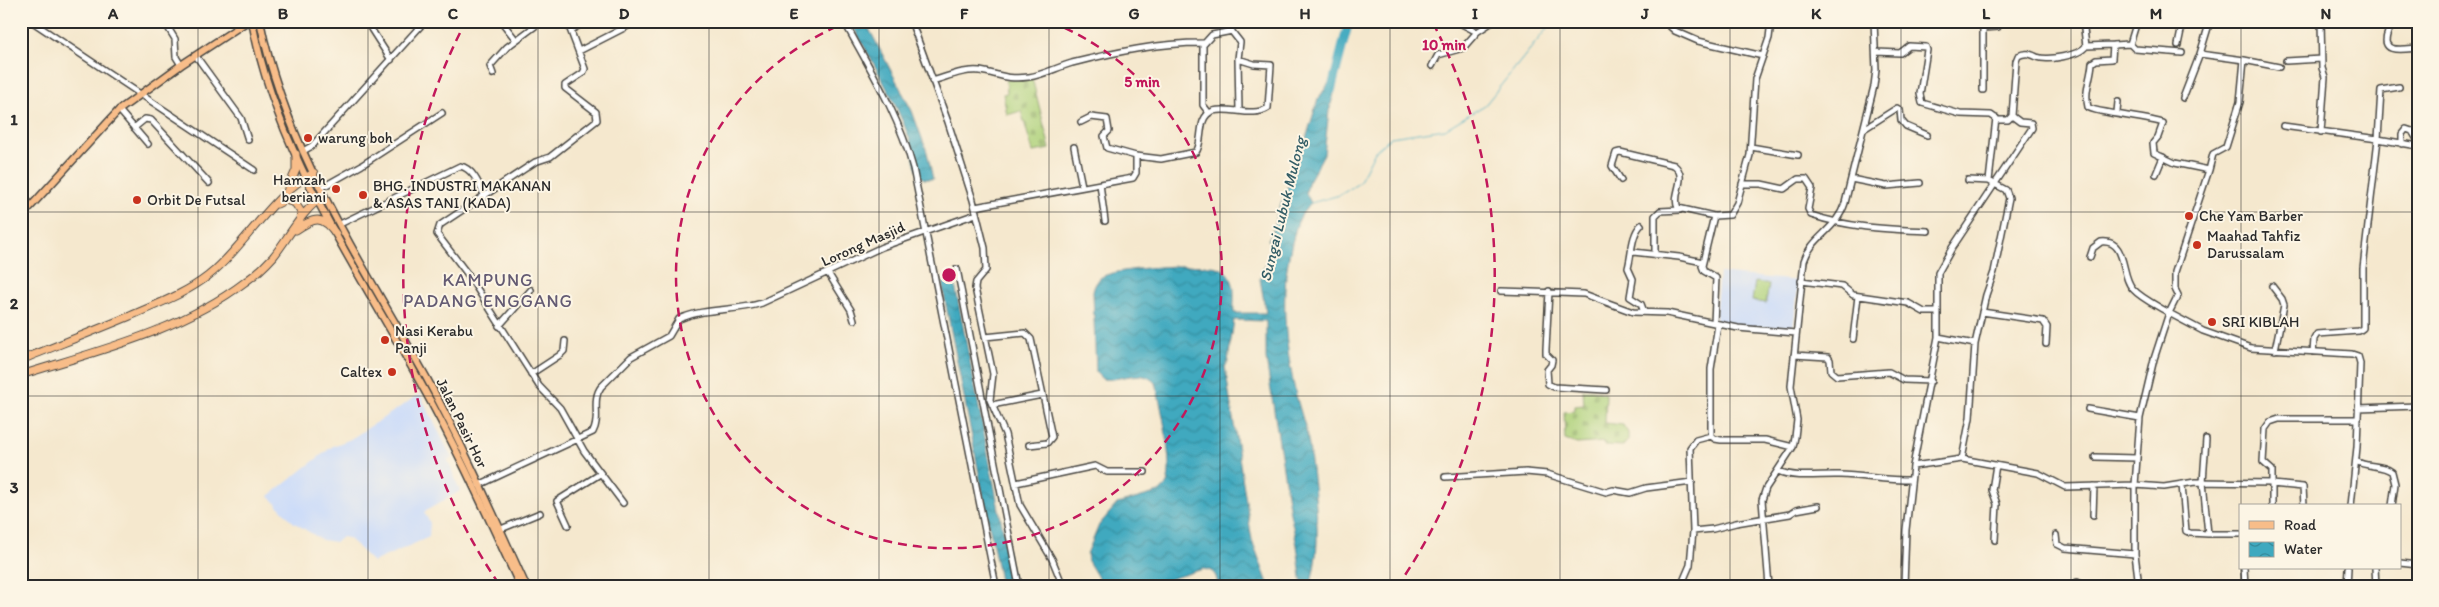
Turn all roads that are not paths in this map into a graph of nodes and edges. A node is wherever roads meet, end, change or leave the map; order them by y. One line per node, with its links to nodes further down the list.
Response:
1 (32, 21): 59 (street)
2 (164, 21): 52 (street)
3 (250, 21): 45 (main road); 83 (main road)
4 (260, 21): 83 (main road)
5 (366, 21): 49 (street)
6 (425, 21): 49 (street)
7 (501, 21): 34 (street)
8 (542, 21): 34 (street)
9 (567, 21): 31 (street)
10 (587, 21): 31 (street)
11 (630, 21): 41 (street)
12 (844, 21): 114 (street)
13 (910, 21): 56 (street)
14 (1229, 21): 32 (street)
15 (1456, 21): 33 (street)
16 (1494, 21): 33 (street)
17 (1529, 21): 18 (street)
18 (1539, 21)
19 (1664, 21): 46 (street)
20 (1771, 21): 46 (street)
21 (1874, 21): 42 (street)
22 (1983, 21): 30 (street)
23 (2000, 21): 30 (street)
24 (2083, 21): 39 (street)
25 (2137, 21): 36 (street)
26 (2183, 21): 38 (street)
27 (2210, 21): 44 (street)
28 (2321, 21): 48 (street)
29 (2394, 21): 40 (street)
30 (1983, 28): 58 (street)
31 (571, 30): 41 (street)
32 (1232, 31): 35 (street); 47 (street)
33 (1476, 32): 53 (street)
34 (516, 40): 55 (street)
35 (1203, 43): 56 (street); 66 (street)
36 (2130, 44): 37 (street); 43 (street)
37 (2113, 45): 39 (street); 65 (street)
38 (2178, 45)
39 (2086, 46): 67 (street)
40 (2418, 48)
41 (579, 50): 101 (street)
42 (1876, 52): 68 (street); 72 (street)
43 (2182, 53)
44 (2200, 54): 50 (street); 60 (street)
45 (196, 56): 52 (main road); 76 (street)
46 (1763, 56): 82 (street)
47 (1238, 59): 63 (street); 63 (street)
48 (2321, 59): 51 (street); 73 (street)
49 (391, 60): 83 (street)
50 (2244, 60): 54 (street); 88 (street)
51 (2286, 61)
52 (181, 66): 59 (main road)
53 (1432, 66)
54 (2279, 67)
55 (493, 74)
56 (932, 81): 104 (street)
57 (2399, 87): 75 (street)
58 (1983, 90)
59 (140, 93): 62 (main road); 87 (street)
60 (2183, 98)
61 (2118, 102): 65 (street)
62 (119, 110): 71 (street); 108 (main road)
63 (1239, 111): 66 (street)
64 (442, 112): 100 (street)
65 (2117, 112): 86 (street)
66 (1209, 113): 85 (street)
67 (2012, 116): 68 (street); 94 (street)
68 (1996, 118): 94 (street)
69 (1081, 122): 85 (street)
70 (2283, 126): 73 (street)
71 (134, 128): 78 (street); 95 (street)
72 (1863, 129): 74 (street); 91 (street)
73 (2321, 132): 75 (street)
74 (1927, 135)
75 (2378, 139): 79 (street); 145 (street)
76 (248, 140)
77 (2418, 141): 79 (street)
78 (148, 144)
79 (2402, 144): 81 (street)
80 (1074, 146): 99 (street)
81 (2418, 146)
82 (1751, 147): 84 (street); 98 (street)
83 (300, 152): 90 (main road); 103 (highway)
84 (1798, 155)
85 (1136, 156): 97 (street)
86 (2163, 157): 88 (street); 89 (street)
87 (254, 170)
88 (2209, 170): 133 (street)
89 (2156, 174)
90 (310, 175): 100 (main road); 102 (main road); 103 (highway)
91 (1851, 179): 96 (street); 111 (street)
92 (1621, 180): 105 (street)
93 (1968, 180): 94 (street)
94 (1992, 182): 131 (street); 132 (street)
95 (209, 183)
96 (1920, 183)
97 (1100, 184): 99 (street); 109 (street)
98 (1742, 184): 107 (street); 111 (street)
99 (1082, 186): 104 (street)
100 (321, 188): 102 (main road)
101 (485, 196): 112 (street); 136 (street)
102 (321, 198): 110 (highway); 112 (main road, Jalan Pasir Hor); 116 (main road, Jalan Pasir Hor)
103 (277, 203): 110 (highway); 147 (highway)
104 (975, 206): 106 (street)
105 (1681, 210): 107 (street); 119 (street)
106 (976, 214): 114 (street, Lorong Masjid); 139 (street)
107 (1714, 216): 121 (street)
108 (21, 217)
109 (1105, 221)
110 (299, 223): 117 (highway)
111 (1835, 223): 115 (street); 124 (street)
112 (340, 224): 180 (main road, Jalan Pasir Hor)
113 (1641, 225): 118 (street)
114 (925, 231): 123 (street, Lorong Masjid); 207 (street)
115 (1928, 231)
116 (336, 234): 117 (highway); 205 (main road, Jalan Pasir Hor)
117 (290, 235): 149 (highway)
118 (1633, 252): 119 (street); 130 (street)
119 (1655, 254): 121 (street)
120 (2090, 257): 133 (street)
121 (1702, 262): 135 (street)
122 (957, 269): 208 (street)
123 (828, 273): 134 (street); 161 (street, Lorong Masjid)
124 (1801, 281): 129 (street); 137 (street)
125 (2272, 286): 144 (street)
126 (531, 290): 136 (street)
127 (1501, 291): 128 (street)
128 (1548, 292): 130 (street); 151 (street)
129 (1858, 296): 131 (street); 140 (street)
130 (1644, 312): 135 (street)
131 (1938, 312): 138 (street)
132 (1982, 312): 142 (street); 143 (street)
133 (2169, 313): 144 (street); 157 (street)
134 (854, 320)
135 (1716, 324): 137 (street); 159 (street)
136 (499, 326): 148 (street)
137 (1796, 333): 146 (street)
138 (1938, 336): 142 (street); 150 (street)
139 (985, 337): 152 (street); 153 (street)
140 (1853, 339)
141 (565, 341): 148 (street)
142 (1975, 344): 166 (street)
143 (2046, 344)
144 (2275, 350): 145 (street)
145 (2313, 352): 155 (street)
146 (1794, 355): 150 (street); 163 (street)
147 (21, 360)
148 (531, 374): 161 (street)
149 (21, 375)
150 (1931, 381): 168 (street)
151 (1606, 390)
152 (1042, 395): 153 (street); 162 (street)
153 (992, 405): 177 (street)
154 (2418, 406): 155 (street)
155 (2358, 408): 158 (street)
156 (2088, 409): 157 (street)
157 (2140, 418): 165 (street)
158 (2358, 419): 167 (street); 178 (street)
159 (1711, 436): 163 (street); 175 (street)
160 (2206, 439): 176 (street)
161 (578, 441): 172 (street); 180 (street)
162 (1029, 444)
163 (1793, 447): 170 (street)
164 (2096, 457): 165 (street)
165 (2137, 458): 181 (street)
166 (1962, 459): 168 (street); 169 (street)
167 (2356, 461): 186 (street); 187 (street)
168 (1913, 466): 174 (street)
169 (1996, 466): 182 (street); 198 (street)
170 (1778, 471): 174 (street); 191 (street)
171 (1145, 472): 177 (street)
172 (600, 474): 183 (street); 192 (street)
173 (1445, 477): 175 (street)
174 (1911, 480): 212 (street)
175 (1692, 482): 194 (street)
176 (2203, 482): 178 (street); 179 (street); 195 (street)
177 (1016, 483): 209 (street)
178 (2272, 483): 184 (street); 185 (street)
179 (2182, 484): 181 (street); 195 (street)
180 (479, 485): 193 (main road, Jalan Pasir Hor)
181 (2135, 485): 182 (street); 199 (street)
182 (2094, 486): 190 (street)
183 (623, 503)
184 (2272, 504)
185 (2304, 504)
186 (2350, 504)
187 (2392, 504)
188 (1818, 506): 191 (street)
189 (540, 513): 193 (street)
190 (2093, 515)
191 (1763, 518): 194 (street); 211 (street)
192 (568, 525)
193 (501, 529): 206 (main road, Jalan Pasir Hor)
194 (1693, 531): 210 (street)
195 (2208, 534): 196 (street)
196 (2239, 534)
197 (2056, 535): 199 (street)
198 (1995, 540)
199 (2135, 554): 215 (street)
200 (2402, 563): 201 (street)
201 (2418, 565)
202 (2244, 570): 216 (street)
203 (2348, 570): 217 (street)
204 (2375, 570): 218 (street)
205 (520, 586)
206 (526, 586)
207 (996, 586)
208 (1019, 586)
209 (1063, 586)
210 (1681, 586)
211 (1769, 586)
212 (1904, 586)
213 (2069, 586): 214 (street)
214 (2086, 586)
215 (2140, 586)
216 (2245, 586)
217 (2347, 586)
218 (2376, 586)

